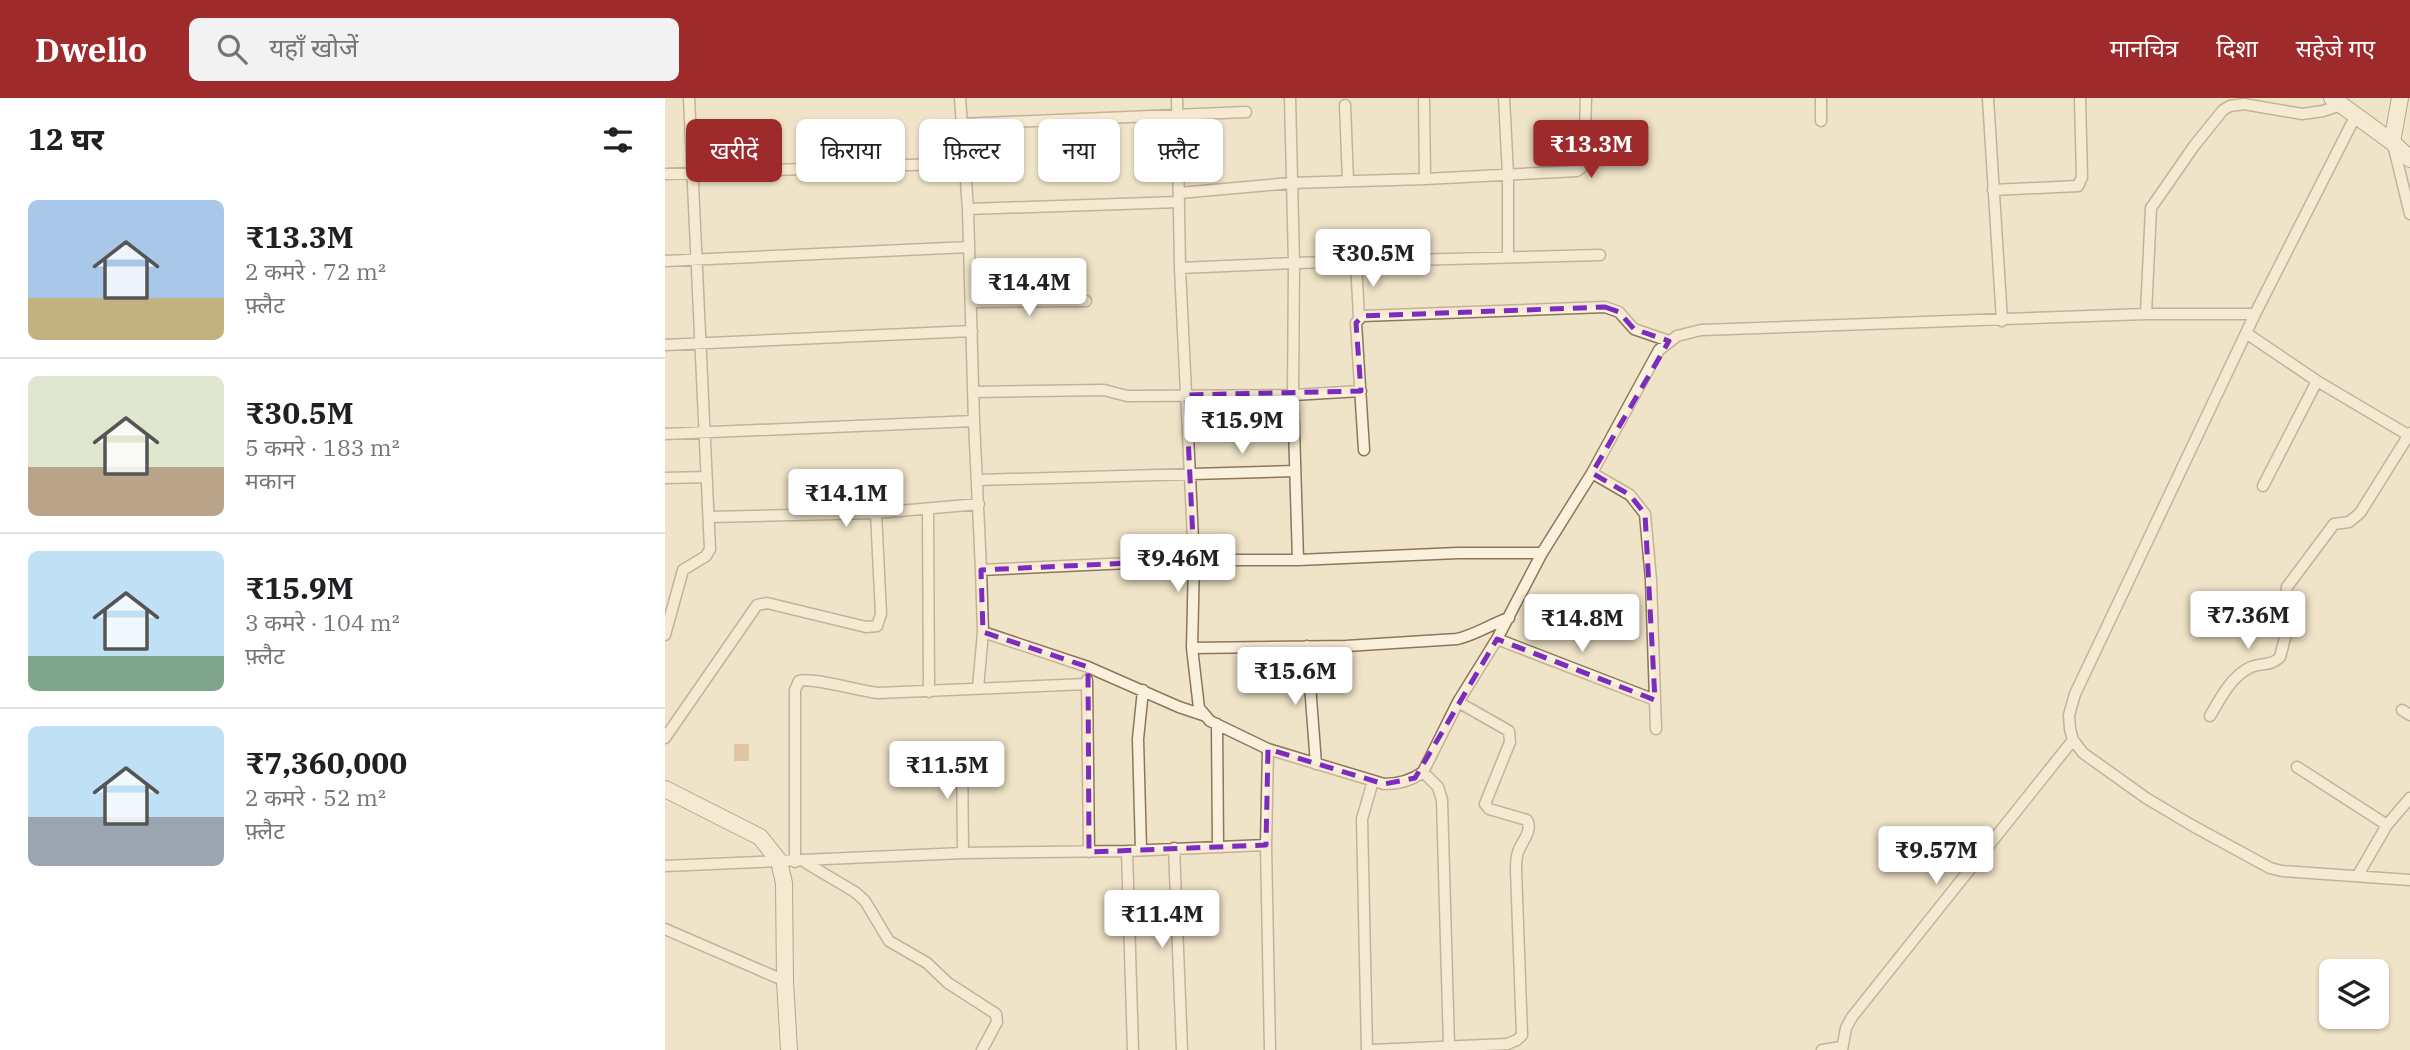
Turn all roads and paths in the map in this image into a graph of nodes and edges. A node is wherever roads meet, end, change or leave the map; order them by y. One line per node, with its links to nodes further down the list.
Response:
1 (689, 98): 17 (street)
2 (960, 98): 18 (street)
3 (1177, 98): 15 (street)
4 (1290, 98): 32 (street)
5 (1504, 98): 27 (street)
6 (1586, 98): 27 (street)
7 (1821, 98): 20 (street)
8 (1988, 98): 33 (street)
9 (2080, 98): 33 (street)
10 (2400, 98): 21 (street)
11 (1424, 100): 28 (street)
12 (2337, 101): 16 (street); 47 (street)
13 (1345, 105): 29 (street)
14 (1246, 112): 15 (street)
15 (1178, 114): 19 (street); 34 (street)
16 (2356, 114): 21 (street); 48 (street)
17 (690, 119)
18 (961, 119)
19 (1024, 121)
20 (1821, 121)
21 (2392, 142): 22 (street); 36 (street)
22 (2410, 159)
23 (919, 165): 24 (street)
24 (782, 170)
25 (686, 173): 26 (street)
26 (665, 174)
27 (1508, 175): 28 (street); 39 (street)
28 (1425, 179): 29 (street)
29 (1348, 181): 32 (street)
30 (693, 182): 40 (street)
31 (966, 182): 35 (street)
32 (1291, 183): 34 (street); 43 (street)
33 (1993, 190): 50 (street)
34 (1179, 198): 35 (street); 44 (street)
35 (968, 209): 37 (street)
36 (2410, 214)
37 (969, 247): 40 (street); 46 (street)
38 (1600, 255): 39 (street)
39 (1508, 256): 42 (street)
40 (697, 259): 41 (street); 54 (street)
41 (665, 261)
42 (1356, 261): 43 (street); 49 (street)
43 (1294, 263): 44 (street); 60 (street)
44 (1180, 268): 59 (street)
45 (1086, 301): 46 (street)
46 (971, 302): 51 (street)
47 (2146, 314): 48 (street); 50 (street)
48 (2255, 314): 52 (street)
49 (1359, 318): 53 (street); 57 (street)
50 (2002, 321): 53 (street)
51 (972, 331): 54 (street); 58 (street)
52 (2246, 333): 56 (street); 99 (street)
53 (1669, 341): 67 (street)
54 (699, 343): 55 (street); 62 (street)
55 (665, 345)
56 (2317, 381): 64 (street); 72 (street)
57 (1361, 391): 60 (street); 65 (street)
58 (973, 392): 59 (street); 61 (street)
59 (1186, 395): 60 (street); 68 (street)
60 (1293, 395): 66 (street)
61 (974, 421): 62 (street); 71 (street)
62 (703, 431): 63 (street); 69 (street)
63 (665, 434)
64 (2409, 434): 95 (street)
65 (1364, 450)
66 (1295, 471): 68 (street); 79 (street)
67 (1592, 472): 77 (street); 92 (street)
68 (1190, 473): 71 (street); 78 (street)
69 (706, 477): 70 (street); 76 (street)
70 (665, 478)
71 (978, 480): 73 (street)
72 (2263, 486)
73 (979, 504): 74 (street); 80 (street)
74 (928, 509): 75 (street); 91 (street)
75 (876, 513): 76 (street); 98 (street)
76 (710, 517): 83 (street)
77 (1542, 553): 79 (street); 81 (street)
78 (1194, 560): 79 (street); 80 (street); 86 (street)
79 (1298, 560)
80 (981, 570): 82 (street)
81 (1509, 618): 84 (street); 85 (street)
82 (983, 632): 87 (street); 89 (street)
83 (665, 635)
84 (1497, 639): 92 (street); 93 (street)
85 (1307, 646): 86 (street); 102 (street)
86 (1192, 649): 94 (street)
87 (1088, 667): 88 (street); 90 (street)
88 (1087, 684): 89 (street); 114 (street)
89 (978, 688): 91 (street)
90 (1143, 690): 94 (street); 112 (street)
91 (929, 692): 116 (street)
92 (1655, 700): 97 (street)
93 (1458, 702): 104 (street); 122 (street)
94 (1203, 715): 96 (street)
95 (2210, 716)
96 (1217, 724): 101 (street); 110 (street)
97 (1656, 729)
98 (665, 738)
99 (2073, 740): 118 (street); 123 (street)
100 (962, 748): 115 (street)
101 (1268, 748): 102 (street); 109 (street)
102 (1316, 764): 105 (street)
103 (2297, 767): 108 (street)
104 (1423, 772): 105 (street); 122 (street)
105 (1373, 781): 129 (street)
106 (665, 789): 116 (street)
107 (2410, 798): 108 (street)
108 (2387, 825): 118 (street)
109 (1266, 845): 110 (street); 128 (street)
110 (1218, 847): 111 (street)
111 (1174, 848): 112 (street); 127 (street)
112 (1142, 850): 113 (street)
113 (1127, 851): 114 (street); 126 (street)
114 (1089, 852): 115 (street)
115 (964, 853): 116 (street)
116 (792, 861): 117 (street); 121 (street); 125 (street)
117 (665, 866)
118 (2358, 875): 119 (street)
119 (2410, 880)
120 (665, 929): 121 (street)
121 (785, 981): 124 (street)
122 (1449, 1046): 129 (street)
123 (1842, 1049): 130 (street)
124 (789, 1050)
125 (982, 1050)
126 (1133, 1050)
127 (1182, 1050)
128 (1270, 1050)
129 (1370, 1050)
130 (1822, 1050)

